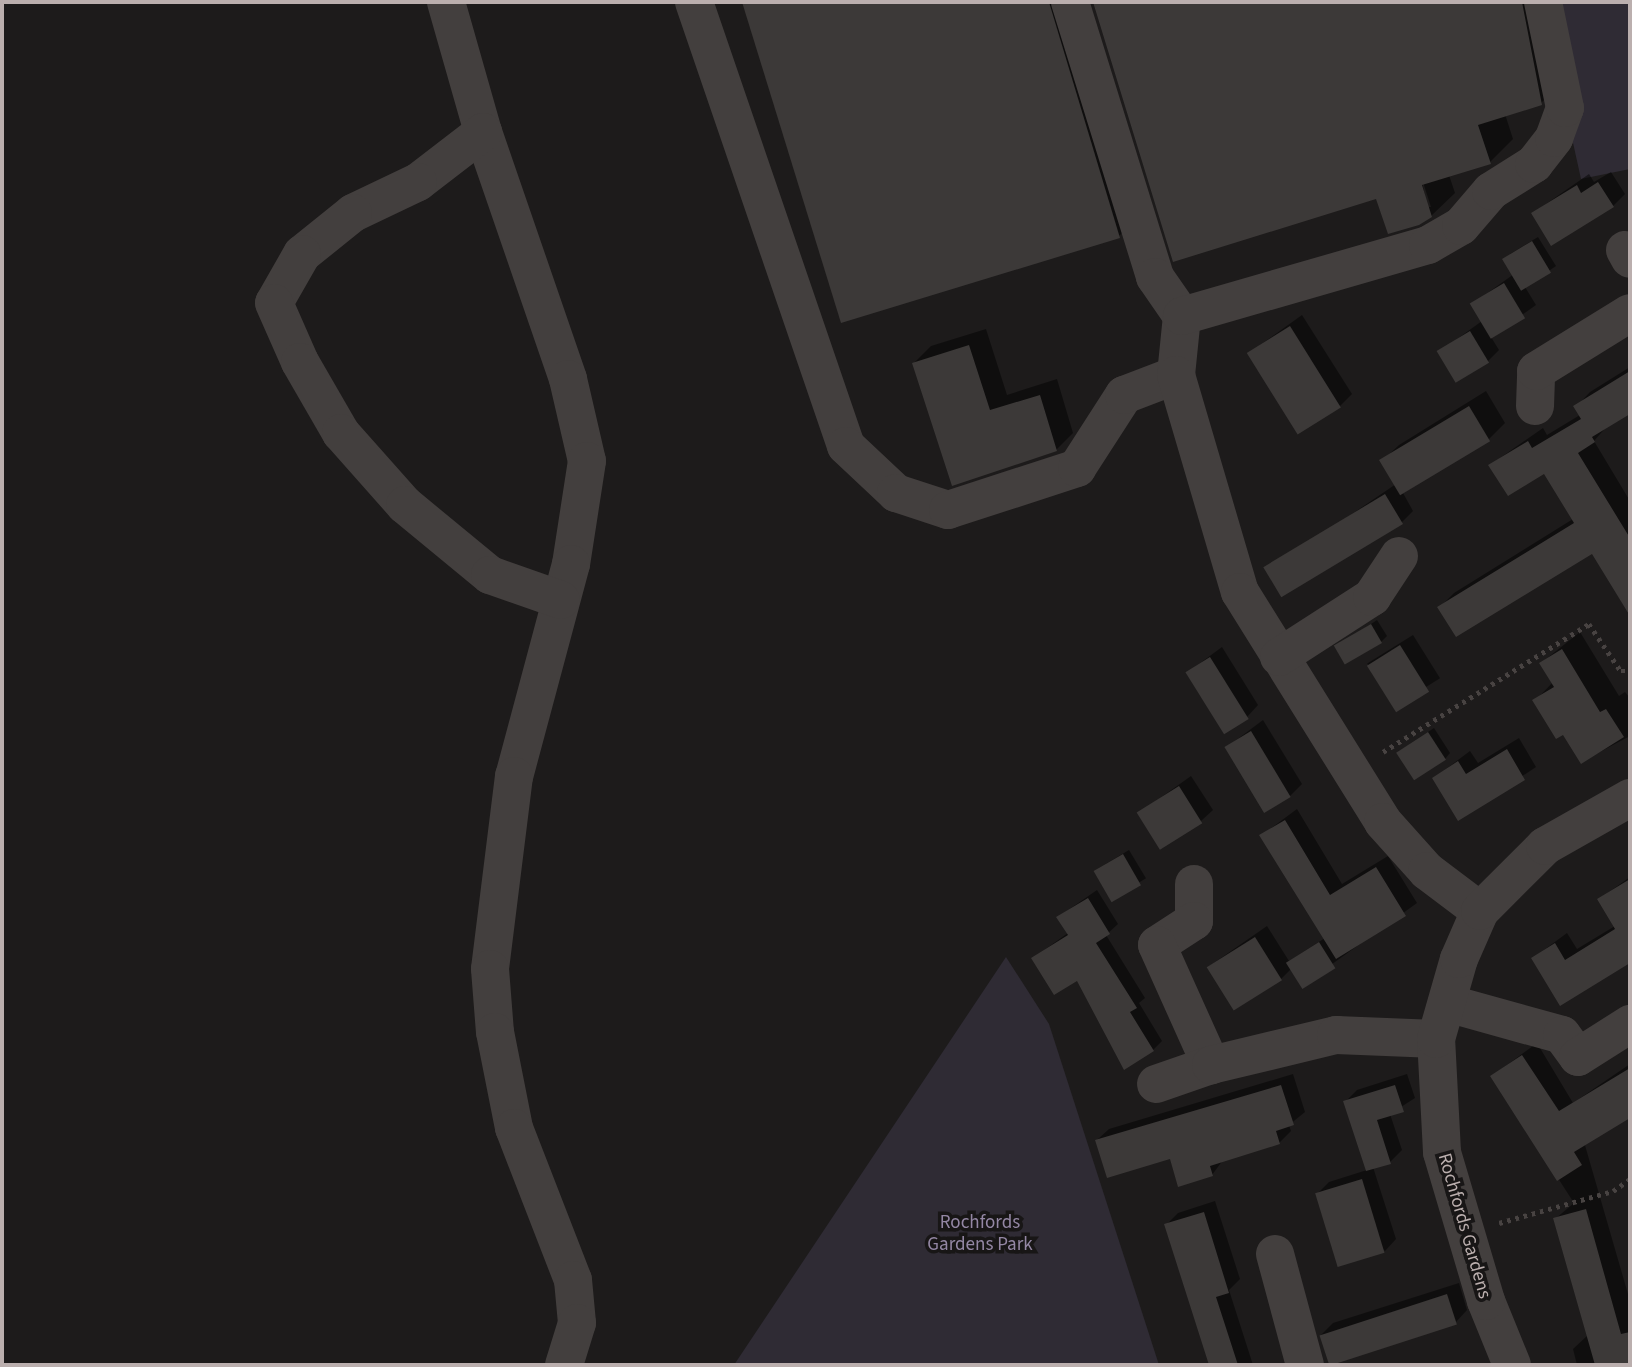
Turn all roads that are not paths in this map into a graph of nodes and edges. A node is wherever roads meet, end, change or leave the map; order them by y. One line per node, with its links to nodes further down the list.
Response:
1 (446, 2): 5 (street)
2 (694, 2): 8 (street)
3 (1070, 2): 7 (street)
4 (1542, 2): 7 (street)
5 (483, 132): 11 (street); 11 (street)
6 (1630, 313): 9 (street)
7 (1182, 316): 8 (street)
8 (1176, 376): 12 (street)
9 (1535, 406)
10 (1399, 556): 12 (street)
11 (561, 600): 22 (street)
12 (1279, 657): 15 (street)
13 (1630, 798): 15 (street, Rochfords Gardens)
14 (1194, 884): 19 (street)
15 (1480, 911): 16 (street, Rochfords Gardens)
16 (1447, 1003): 17 (street); 18 (street, Rochfords Gardens)
17 (1630, 1024)
18 (1436, 1040): 19 (street); 24 (street, Rochfords Gardens)
19 (1211, 1065): 20 (street)
20 (1156, 1084)
21 (1275, 1254): 23 (street)
22 (564, 1365)
23 (1305, 1365)
24 (1512, 1365)

